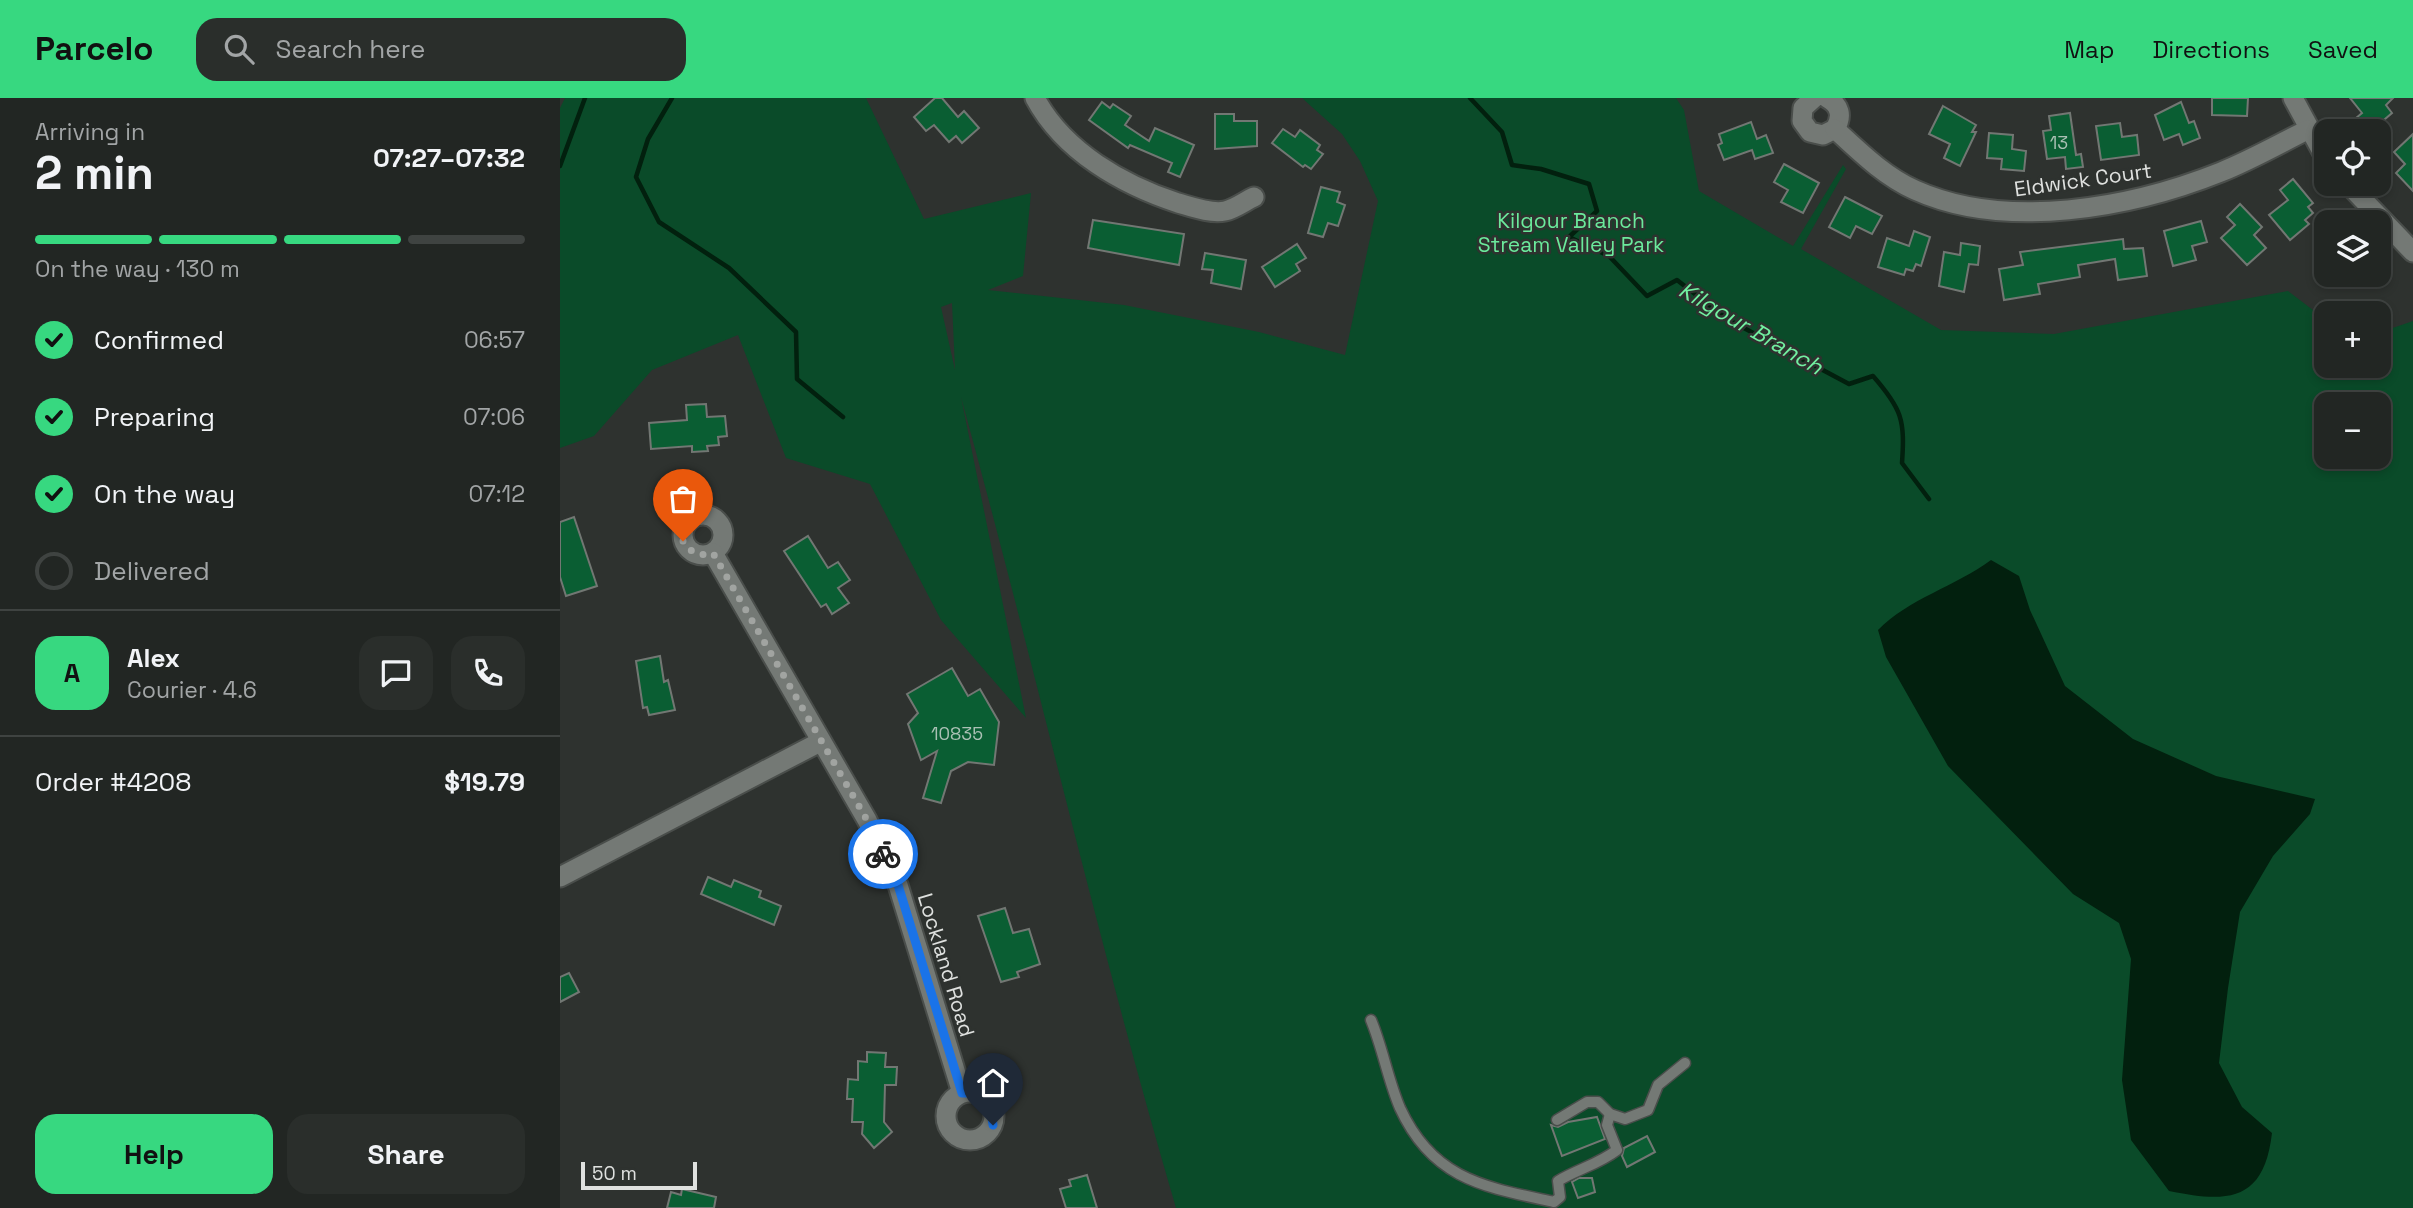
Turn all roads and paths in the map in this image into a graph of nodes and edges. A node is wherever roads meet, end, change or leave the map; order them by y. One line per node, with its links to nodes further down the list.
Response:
1 (1035, 98): 9 (street)
2 (1814, 98): 5 (street)
3 (1827, 98): 5 (street)
4 (2293, 98): 6 (street)
5 (1835, 129): 6 (street, Eldwick Court)
6 (2307, 130): 7 (street)
7 (2314, 141)
8 (2359, 196): 10 (street)
9 (1254, 197)
10 (2413, 252)
11 (713, 553): 12 (street, Lockland Road)
12 (820, 742): 13 (street); 16 (street, Lockland Road)
13 (560, 877)
14 (1371, 1020): 19 (lane)
15 (1685, 1063): 17 (lane)
16 (962, 1093)
17 (1610, 1114): 18 (lane); 19 (lane)
18 (1558, 1120)
19 (1558, 1205)

